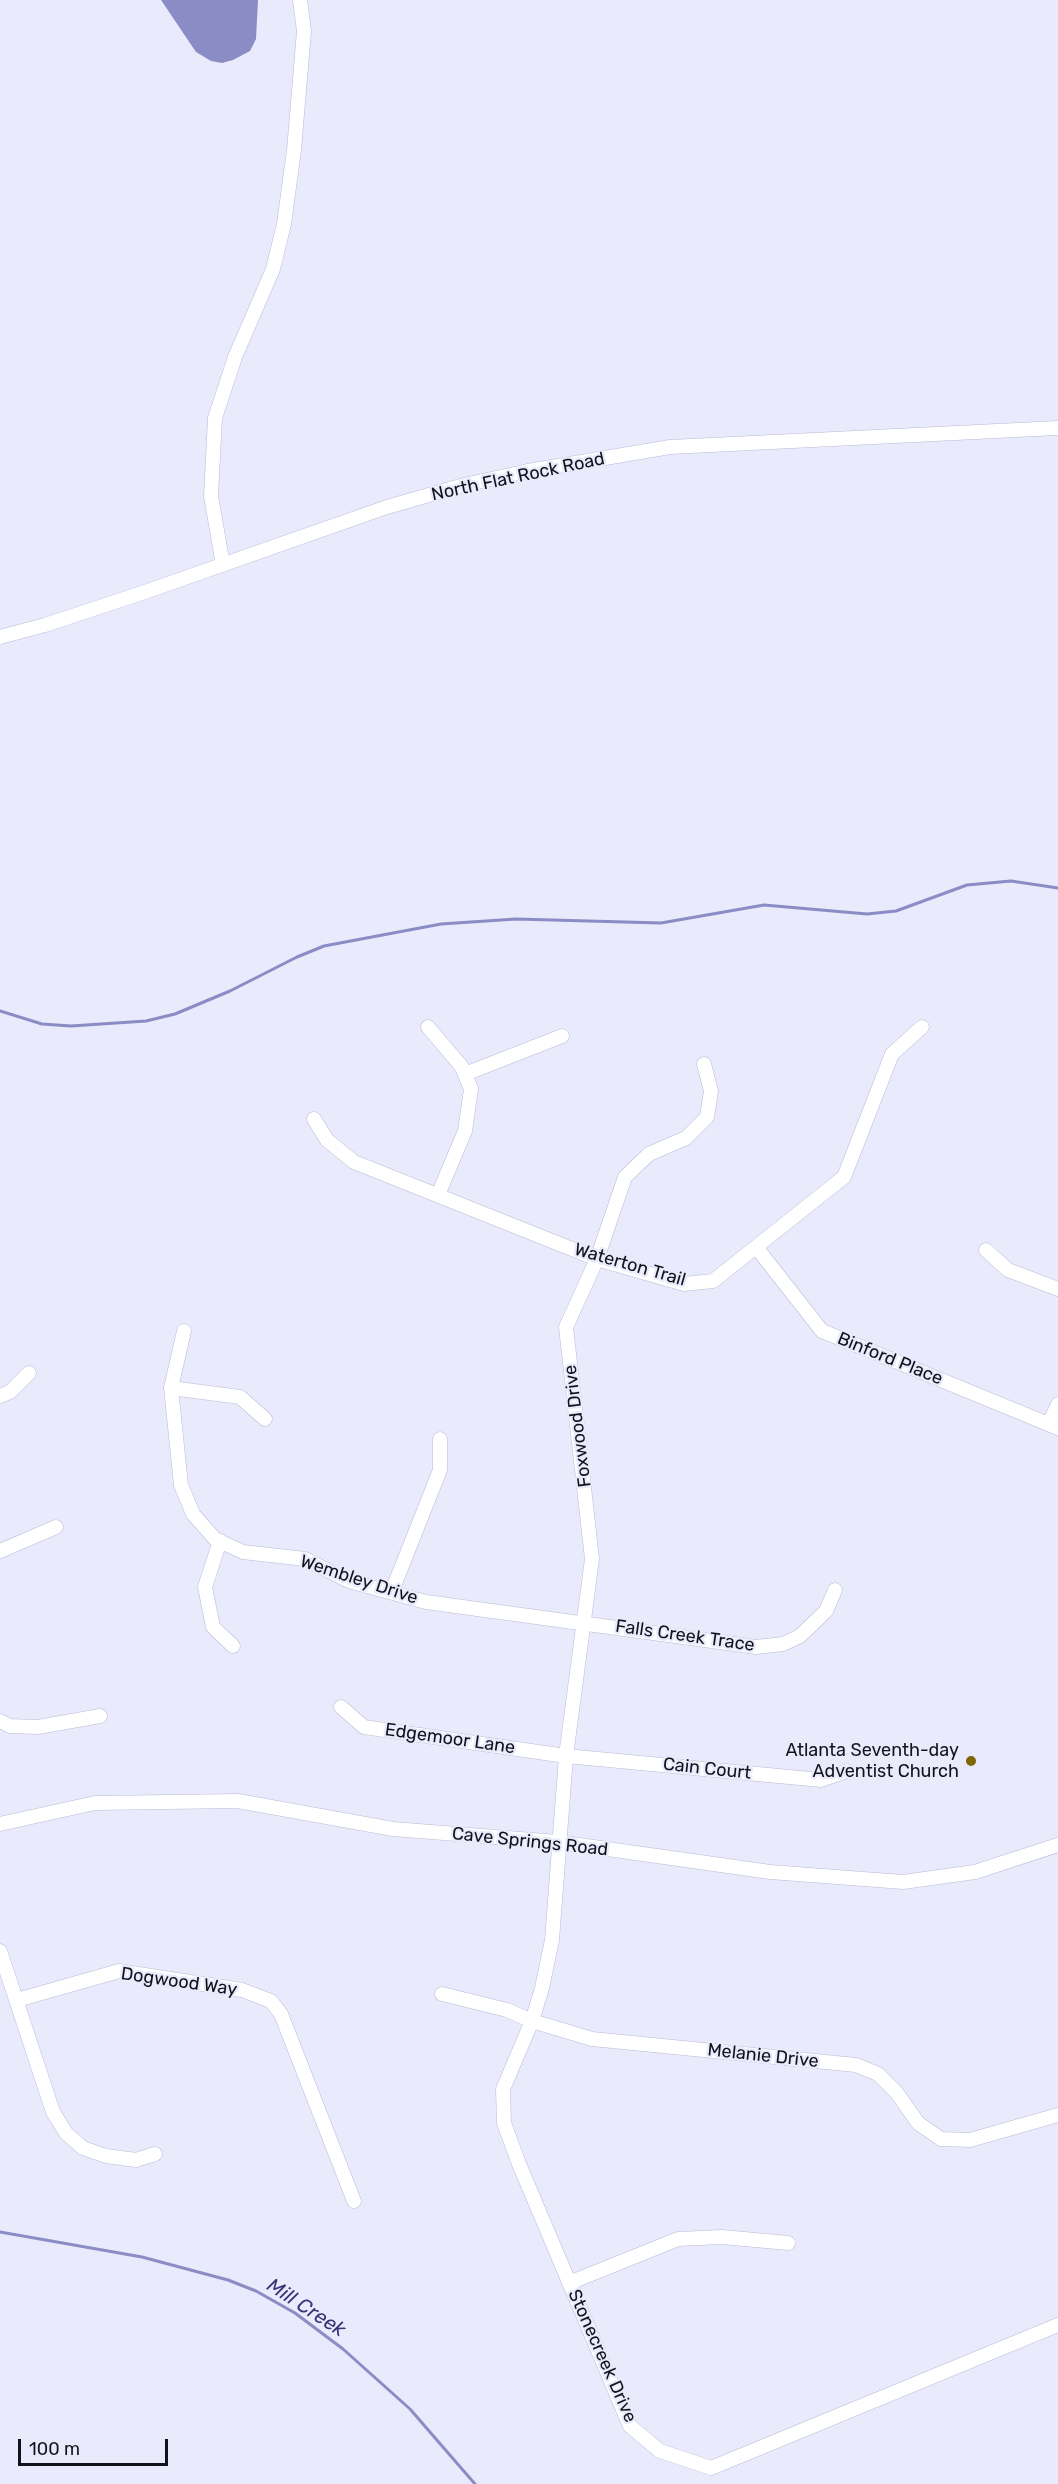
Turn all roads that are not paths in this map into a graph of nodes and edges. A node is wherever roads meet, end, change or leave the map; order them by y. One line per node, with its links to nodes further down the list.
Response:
1 (300, 0): 3 (street)
2 (1058, 428): 3 (street, North Flat Rock Road)
3 (223, 565): 4 (street, North Flat Rock Road)
4 (0, 637)
5 (428, 1027): 9 (street)
6 (922, 1027): 12 (street, Waterton Trail)
7 (562, 1036): 9 (street)
8 (704, 1064): 14 (street, Foxwood Drive)
9 (465, 1074): 11 (street)
10 (314, 1119): 11 (street, Waterton Trail)
11 (438, 1195): 14 (street, Waterton Trail)
12 (756, 1247): 14 (street, Waterton Trail); 22 (street, Binford Place)
13 (986, 1250): 15 (street)
14 (597, 1259): 29 (street, Foxwood Drive)
15 (1058, 1288)
16 (184, 1331): 18 (street, Wembley Drive)
17 (29, 1373): 19 (street)
18 (171, 1388): 21 (street); 25 (street, Wembley Drive)
19 (0, 1396)
20 (1058, 1404): 22 (street)
21 (265, 1419)
22 (1054, 1426)
23 (440, 1439): 28 (street)
24 (56, 1527): 26 (street)
25 (220, 1541): 28 (street, Wembley Drive); 30 (street)
26 (0, 1551)
27 (835, 1590): 29 (street, Falls Creek Trace)
28 (392, 1591): 29 (street, Wembley Drive)
29 (582, 1622): 34 (street, Foxwood Drive)
30 (234, 1646)
31 (341, 1707): 34 (street, Edgemoor Lane)
32 (100, 1716): 33 (street)
33 (0, 1721)
34 (566, 1756): 35 (street, Cain Court); 37 (street, Foxwood Drive)
35 (847, 1771)
36 (0, 1824): 37 (street, Cave Springs Road)
37 (558, 1842): 38 (street, Cave Springs Road); 42 (street, Stonecreek Drive)
38 (1058, 1845)
39 (0, 1951): 41 (street)
40 (442, 1994): 42 (street, Melanie Drive)
41 (17, 2000): 44 (street); 45 (street, Dogwood Way)
42 (532, 2021): 43 (street, Melanie Drive); 47 (street, Stonecreek Drive)
43 (1058, 2115)
44 (155, 2154)
45 (354, 2201)
46 (788, 2243): 47 (street)
47 (569, 2283): 48 (street, Stonecreek Drive)
48 (1058, 2325)

